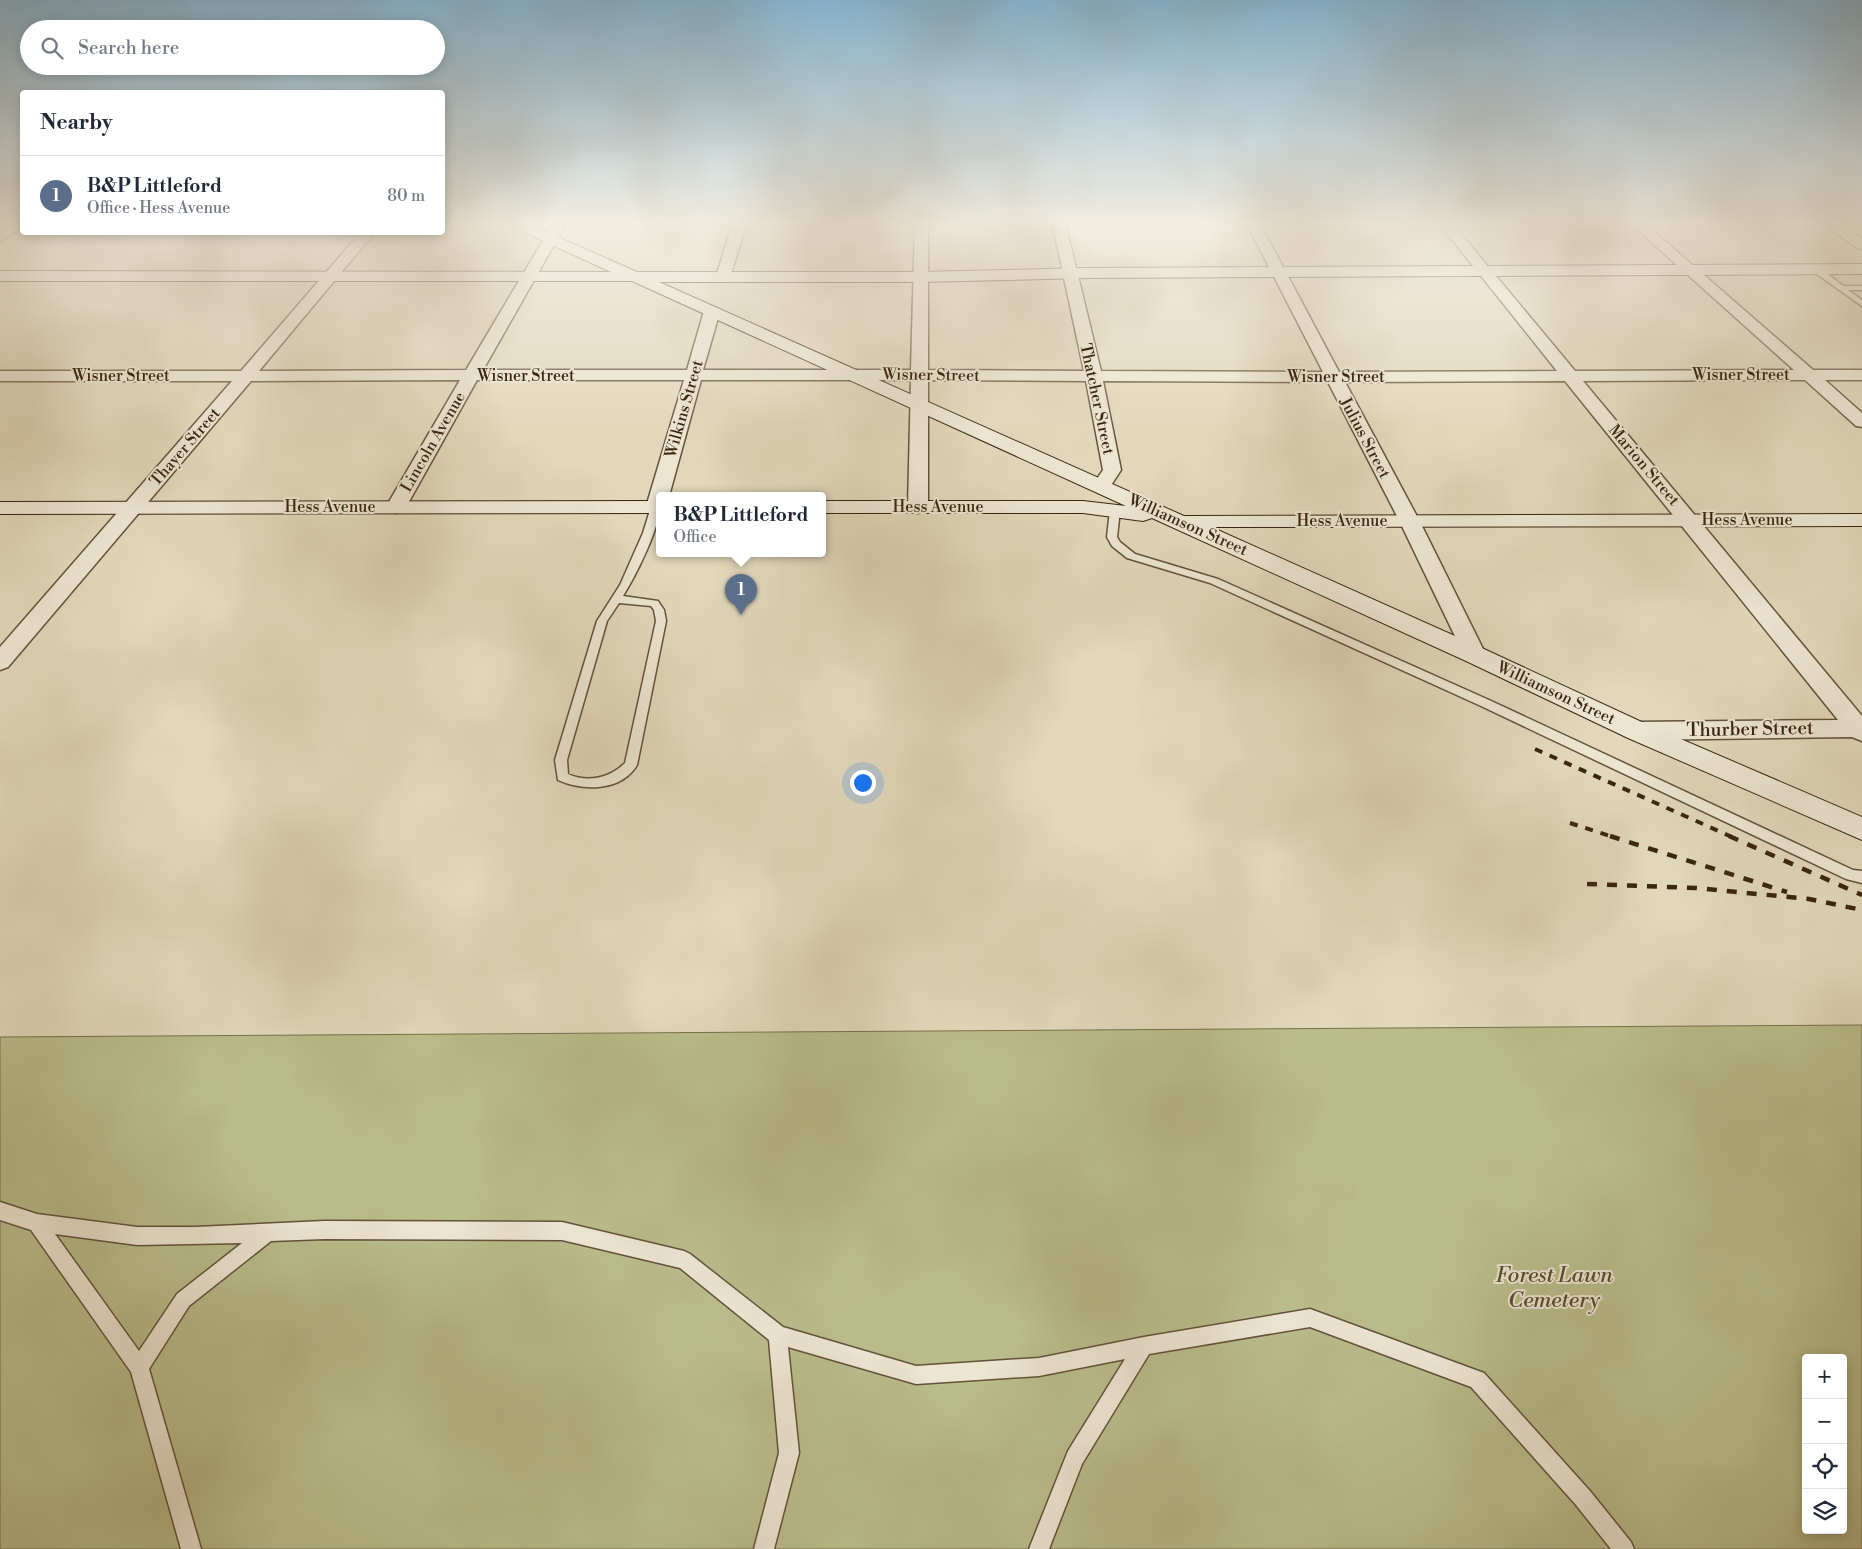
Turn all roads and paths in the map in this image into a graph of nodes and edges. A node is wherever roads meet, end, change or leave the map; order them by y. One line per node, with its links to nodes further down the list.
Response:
1 (316, 294): 17 (street, Thayer Street)
2 (518, 294): 18 (street, Lincoln Avenue)
3 (674, 294): 11 (street, Williamson Street)
4 (920, 294): 14 (street)
5 (1075, 294): 21 (street, Thatcher Street)
6 (1289, 294): 22 (street, Julius Street)
7 (1503, 294): 20 (street, Marion Street)
8 (1718, 294): 15 (street)
9 (1850, 294): 10 (lane)
10 (1862, 304)
11 (712, 311): 13 (street, Williamson Street); 19 (street, Wilkins Street)
12 (1862, 374): 15 (street, Wisner Street)
13 (851, 375): 14 (street, Wisner Street); 19 (street, Wisner Street); 23 (street, Williamson Street)
14 (919, 375): 21 (street, Wisner Street); 23 (street)
15 (1809, 375): 20 (street, Wisner Street); 24 (street)
16 (0, 376): 17 (street, Wisner Street)
17 (246, 376): 18 (street, Wisner Street); 32 (street, Thayer Street)
18 (471, 376): 19 (street, Wisner Street); 27 (street, Lincoln Avenue)
19 (694, 376): 26 (street, Wilkins Street)
20 (1570, 376): 22 (street, Wisner Street); 35 (street, Marion Street)
21 (1094, 377): 22 (street, Wisner Street); 25 (street, Thatcher Street)
22 (1332, 377): 38 (street, Julius Street)
23 (920, 405): 25 (street, Williamson Street); 30 (street)
24 (1862, 422)
25 (1101, 486): 37 (street, Williamson Street)
26 (662, 492)
27 (396, 507): 28 (street, Hess Avenue); 32 (street, Hess Avenue)
28 (656, 507)
29 (826, 507): 30 (street, Hess Avenue)
30 (918, 507): 33 (street, Hess Avenue)
31 (0, 508): 32 (street, Hess Avenue)
32 (132, 508): 41 (street, Thayer Street)
33 (1115, 510): 37 (street, Hess Avenue); 45 (lane)
34 (656, 512): 39 (lane)
35 (1690, 520): 36 (street, Hess Avenue); 38 (street, Hess Avenue); 42 (street, Marion Street)
36 (1862, 520)
37 (1179, 521): 38 (street, Hess Avenue); 40 (street, Williamson Street)
38 (1410, 522): 40 (street, Julius Street)
39 (616, 599): 39 (lane)
40 (1475, 655): 43 (street, Williamson Street)
41 (0, 662)
42 (1861, 729): 43 (street, Thurber Street)
43 (1637, 731): 44 (street, Williamson Street)
44 (1862, 829)
45 (1862, 877)
46 (0, 1210): 47 (lane)
47 (37, 1223): 48 (lane); 51 (lane)
48 (268, 1233): 49 (lane); 51 (lane)
49 (778, 1335): 50 (lane); 53 (lane)
50 (1144, 1346): 54 (lane); 55 (lane)
51 (139, 1367): 52 (lane)
52 (191, 1549)
53 (764, 1549)
54 (1039, 1549)
55 (1624, 1549)

